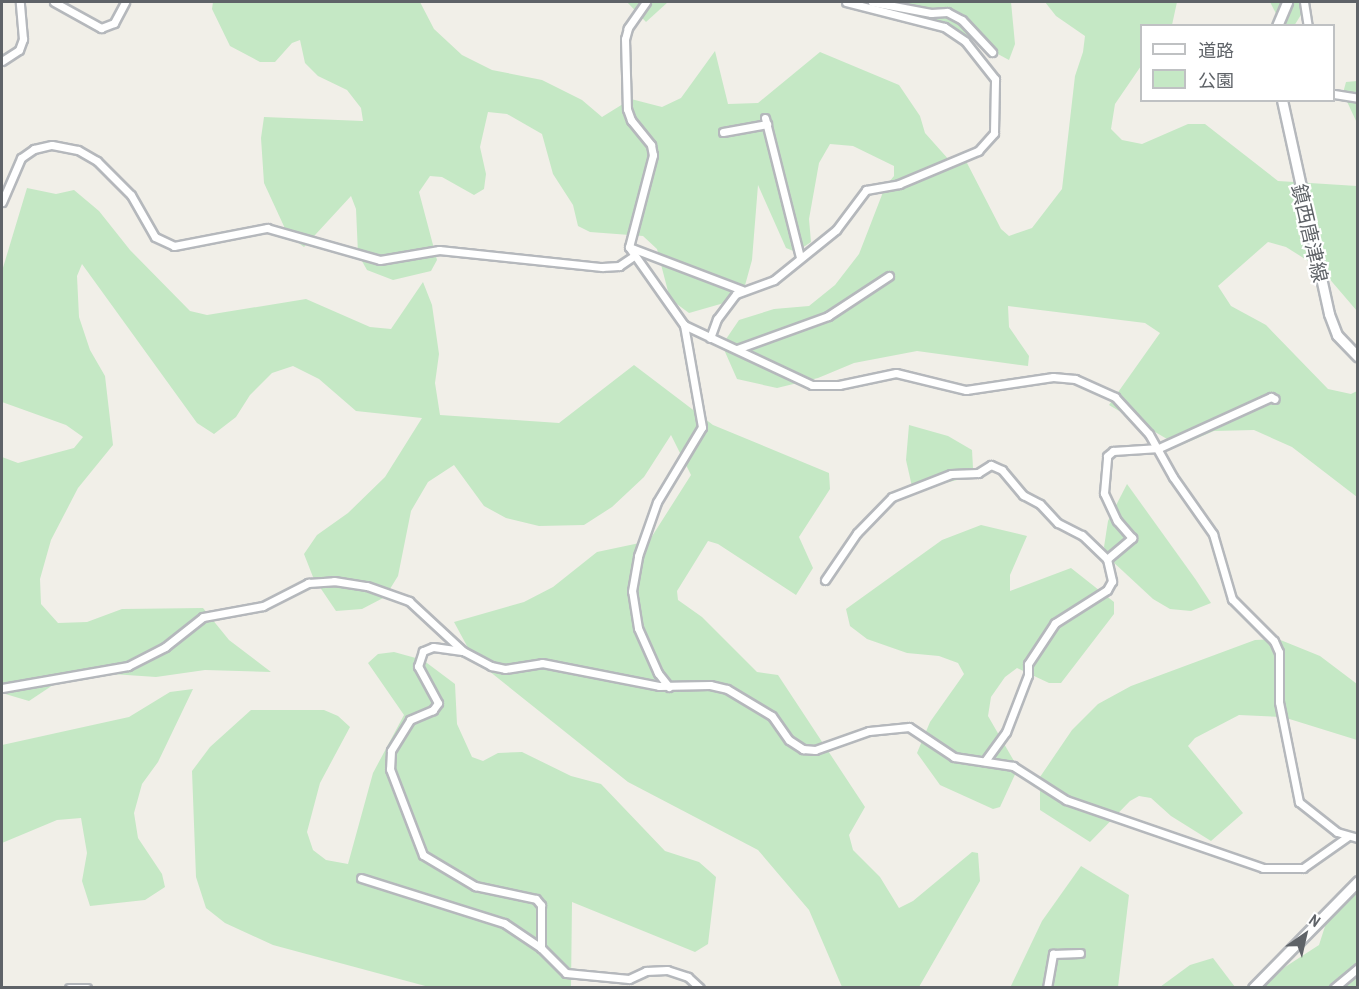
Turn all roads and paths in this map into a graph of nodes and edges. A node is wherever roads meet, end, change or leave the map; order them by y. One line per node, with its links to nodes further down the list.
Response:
1 (21, 2): 12 (street)
2 (54, 2): 3 (street)
3 (124, 2)
4 (646, 2): 18 (street)
5 (846, 2): 20 (street)
6 (872, 2): 11 (street)
7 (1287, 2): 9 (main road)
8 (1304, 2): 10 (street)
9 (1278, 24)
10 (1308, 24)
11 (992, 52)
12 (2, 61)
13 (1335, 94): 14 (street)
14 (1358, 98)
15 (1282, 102): 26 (main road, 鎮西唐津線)
16 (723, 132): 20 (street)
17 (2, 202): 19 (street)
18 (629, 247): 19 (street); 22 (street)
19 (634, 256): 23 (street)
20 (800, 257): 22 (street)
21 (889, 276): 25 (street)
22 (742, 290): 24 (street)
23 (684, 325): 24 (street); 32 (street)
24 (710, 338): 25 (street)
25 (736, 349): 28 (street)
26 (1358, 357)
27 (1275, 399): 28 (street)
28 (1159, 448): 29 (street); 35 (street)
29 (1107, 559): 30 (street); 34 (street)
30 (825, 580)
31 (463, 651): 32 (street); 33 (street); 39 (street)
32 (669, 687): 34 (street)
33 (2, 688)
34 (985, 761): 35 (street)
35 (1347, 837): 36 (street)
36 (1358, 838)
37 (361, 878): 39 (street)
38 (1358, 881): 46 (main road)
39 (542, 948): 44 (street)
40 (1080, 953): 45 (street)
41 (1358, 968): 47 (street)
42 (69, 987): 43 (street)
43 (87, 987)
44 (700, 987)
45 (1047, 987)
46 (1253, 987)
47 (1334, 987)

